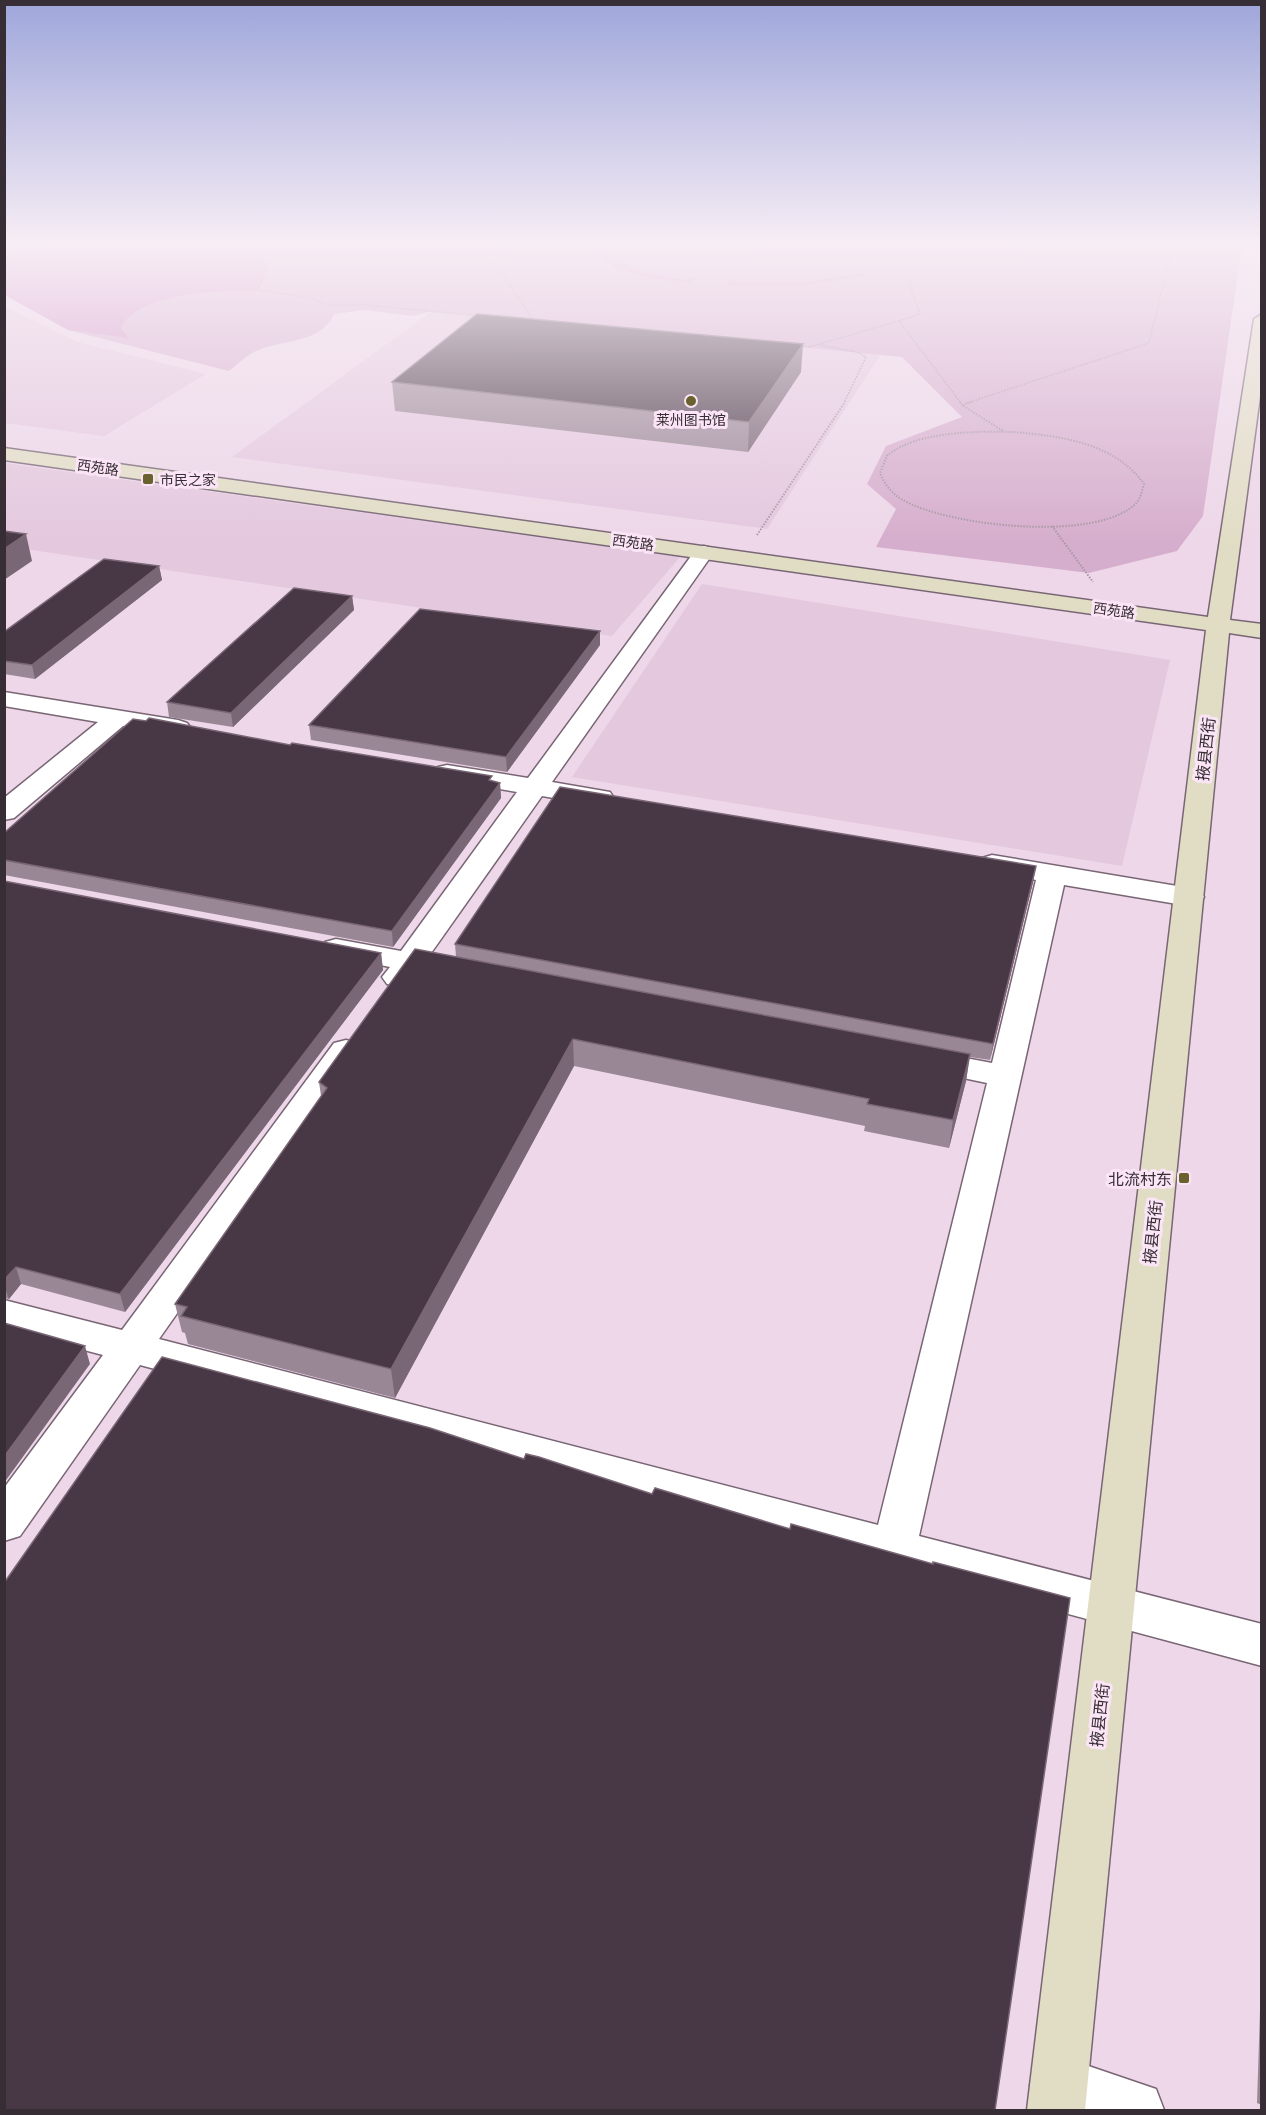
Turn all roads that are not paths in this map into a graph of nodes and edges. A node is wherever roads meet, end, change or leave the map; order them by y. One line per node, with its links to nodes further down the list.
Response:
1 (1258, 344): 6 (main road, 掖县西街)
2 (4, 435): 4 (main road, 西苑路)
3 (4, 454): 5 (main road, 西苑路)
4 (222, 465)
5 (704, 552): 6 (main road, 西苑路); 12 (street)
6 (1220, 607): 7 (main road, 西苑路); 17 (main road, 掖县西街)
7 (1262, 631)
8 (4, 699): 9 (street)
9 (118, 718): 10 (street); 14 (street)
10 (200, 731)
11 (420, 768): 12 (street)
12 (536, 788): 13 (street); 19 (street)
13 (629, 803)
14 (4, 812)
15 (970, 860): 16 (street)
16 (1052, 874): 17 (street); 24 (street)
17 (1189, 897): 29 (main road, 掖县西街)
18 (305, 942): 19 (street)
19 (410, 961): 20 (street); 21 (street)
20 (480, 975)
21 (382, 1000)
22 (361, 1029): 26 (street)
23 (900, 1056): 24 (street)
24 (1005, 1076): 28 (street)
25 (4, 1314): 26 (street)
26 (132, 1347): 27 (street); 28 (street)
27 (4, 1523)
28 (894, 1549): 29 (street)
29 (1111, 1606): 30 (street); 31 (main road, 掖县西街)
30 (1262, 1645)
31 (1058, 2098): 32 (street)
32 (1135, 2110)

